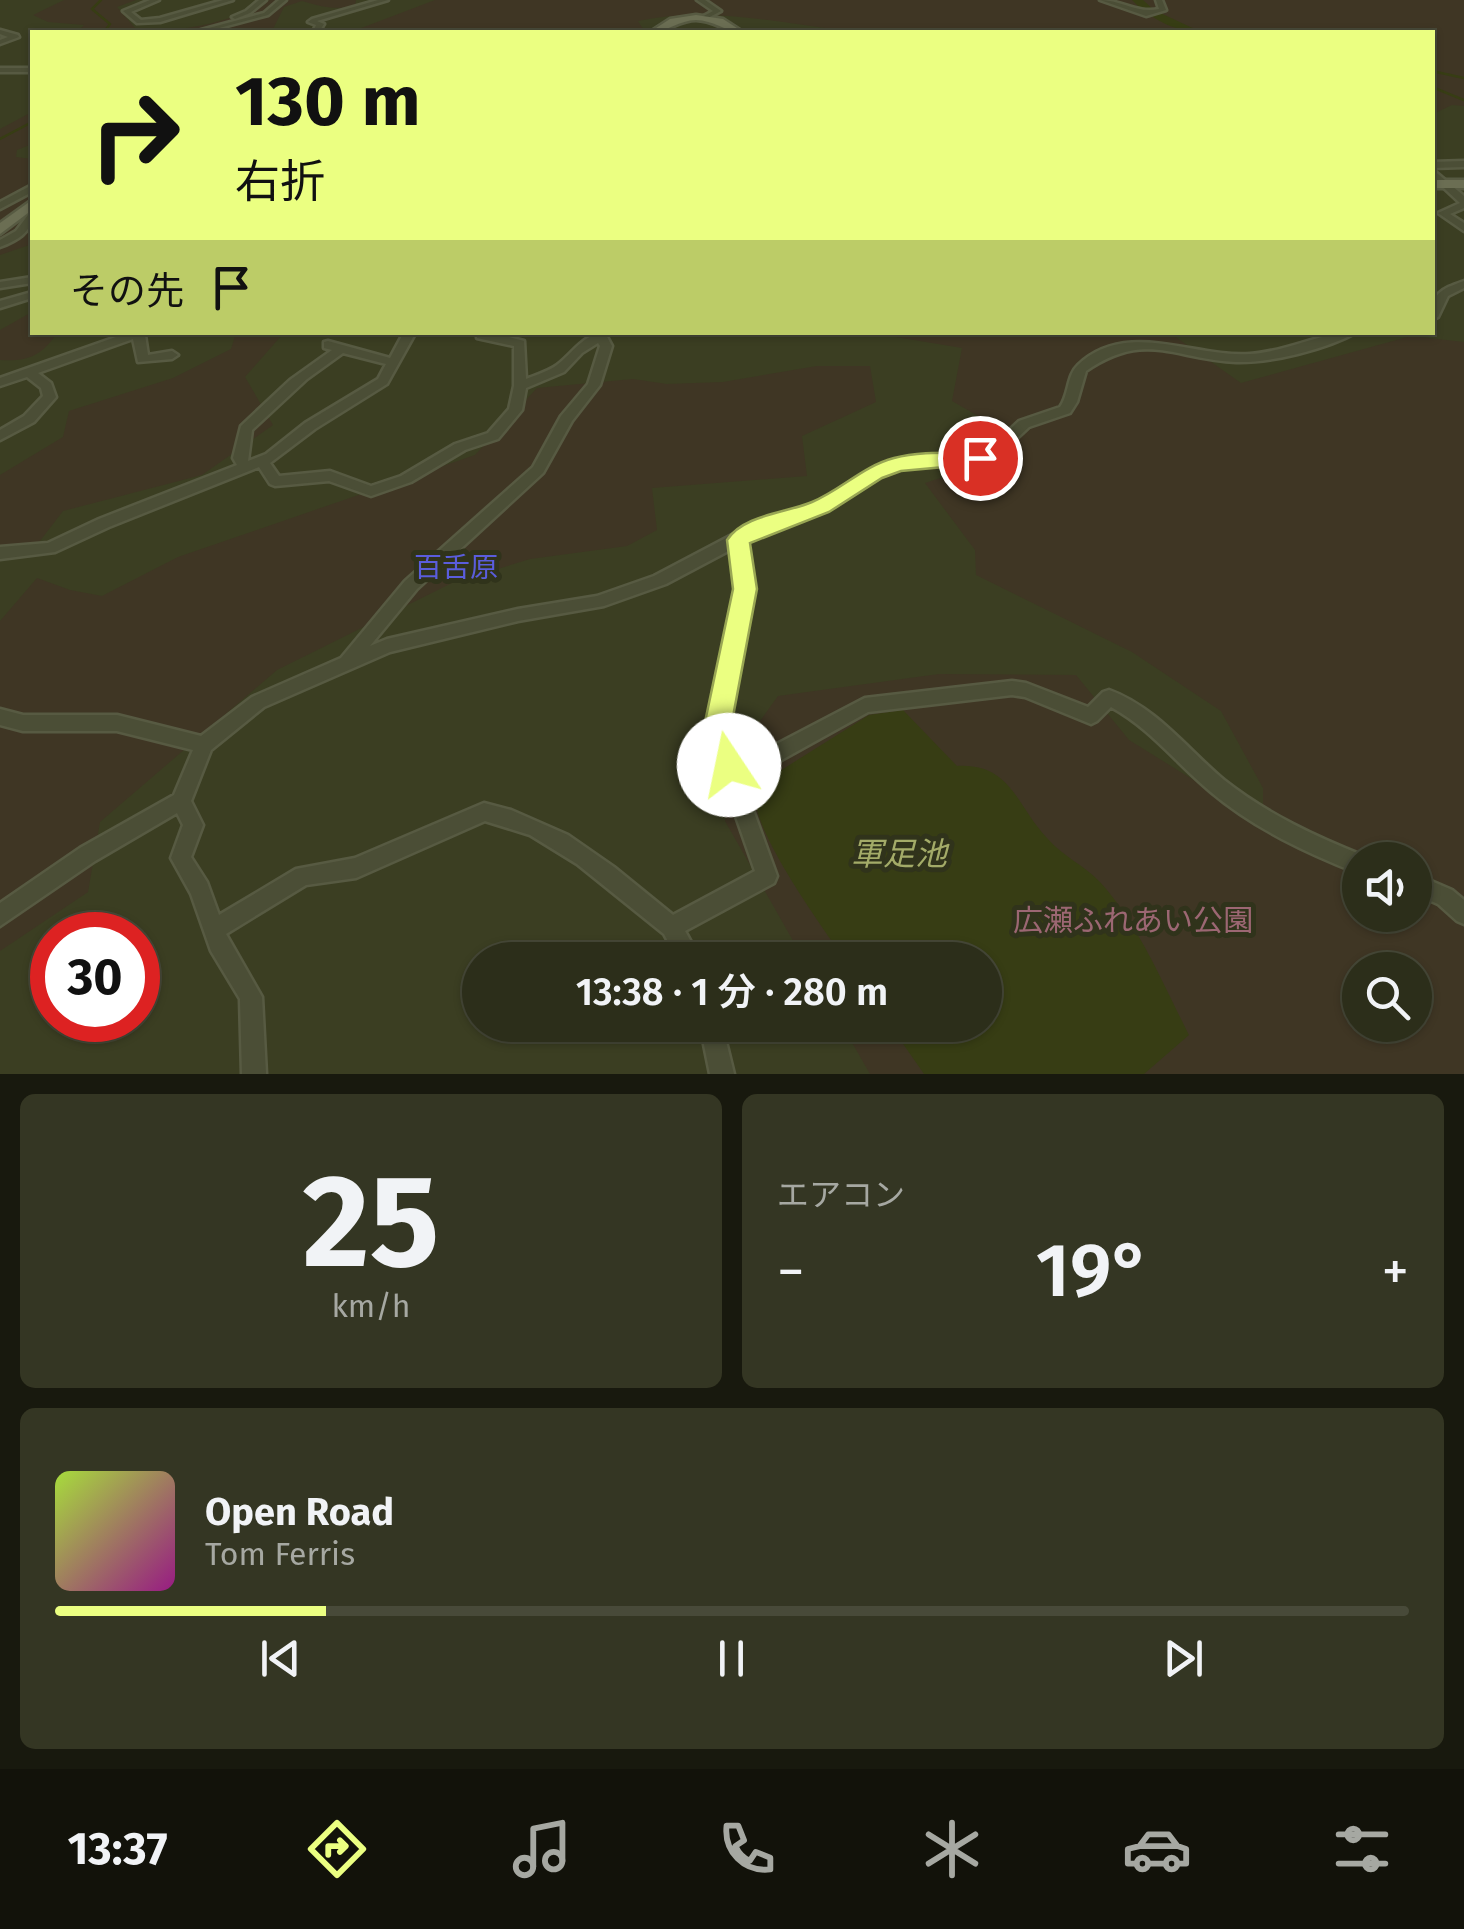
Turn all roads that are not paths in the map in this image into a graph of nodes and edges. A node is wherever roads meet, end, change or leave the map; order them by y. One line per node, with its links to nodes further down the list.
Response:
1 (156, 0): 2 (street)
2 (230, 0)
3 (263, 0): 12 (street)
4 (282, 0): 13 (street)
5 (360, 0): 10 (street)
6 (384, 0): 14 (street)
7 (700, 0): 11 (street)
8 (1103, 0): 9 (street)
9 (1159, 0)
10 (334, 2)
11 (702, 19): 15 (main road); 16 (main road)
12 (190, 30)
13 (206, 30)
14 (317, 30)
15 (658, 30)
16 (735, 30)
17 (0, 32): 18 (street)
18 (0, 42)
19 (0, 70): 20 (street)
20 (30, 70)
21 (1464, 164): 22 (street)
22 (1435, 169)
23 (1438, 185): 24 (main road); 26 (street)
24 (1463, 185)
25 (30, 189): 27 (street)
26 (1464, 203): 30 (street)
27 (0, 206)
28 (30, 206): 31 (main road)
29 (30, 219): 32 (street)
30 (1464, 228)
31 (0, 230)
32 (0, 244)
33 (30, 280): 35 (street)
34 (1464, 284): 38 (street)
35 (0, 285)
36 (30, 297): 37 (street)
37 (0, 305)
38 (1435, 311)
39 (138, 335): 46 (street)
40 (141, 335): 44 (street)
41 (409, 335): 45 (street)
42 (481, 335): 49 (street)
43 (1340, 335): 56 (street)
44 (172, 355)
45 (391, 362): 47 (street); 54 (street)
46 (29, 372): 48 (street); 51 (street)
47 (302, 379): 50 (street); 55 (street)
48 (0, 382)
49 (520, 386): 54 (street); 58 (street)
50 (287, 387)
51 (46, 404): 52 (street); 53 (street)
52 (53, 419)
53 (0, 436)
54 (262, 461): 55 (street)
55 (246, 468): 57 (street)
56 (738, 540): 58 (street); 61 (street)
57 (0, 554)
58 (346, 663): 60 (street)
59 (0, 717): 60 (street)
60 (204, 745): 62 (street)
61 (730, 770): 63 (street); 67 (street)
62 (180, 802): 66 (street); 68 (street)
63 (1342, 857)
64 (1432, 892): 65 (street)
65 (1464, 914)
66 (0, 916)
67 (671, 927): 68 (street); 69 (street)
68 (217, 928): 71 (street)
69 (680, 942)
70 (714, 1042): 72 (street)
71 (254, 1074)
72 (722, 1074)

